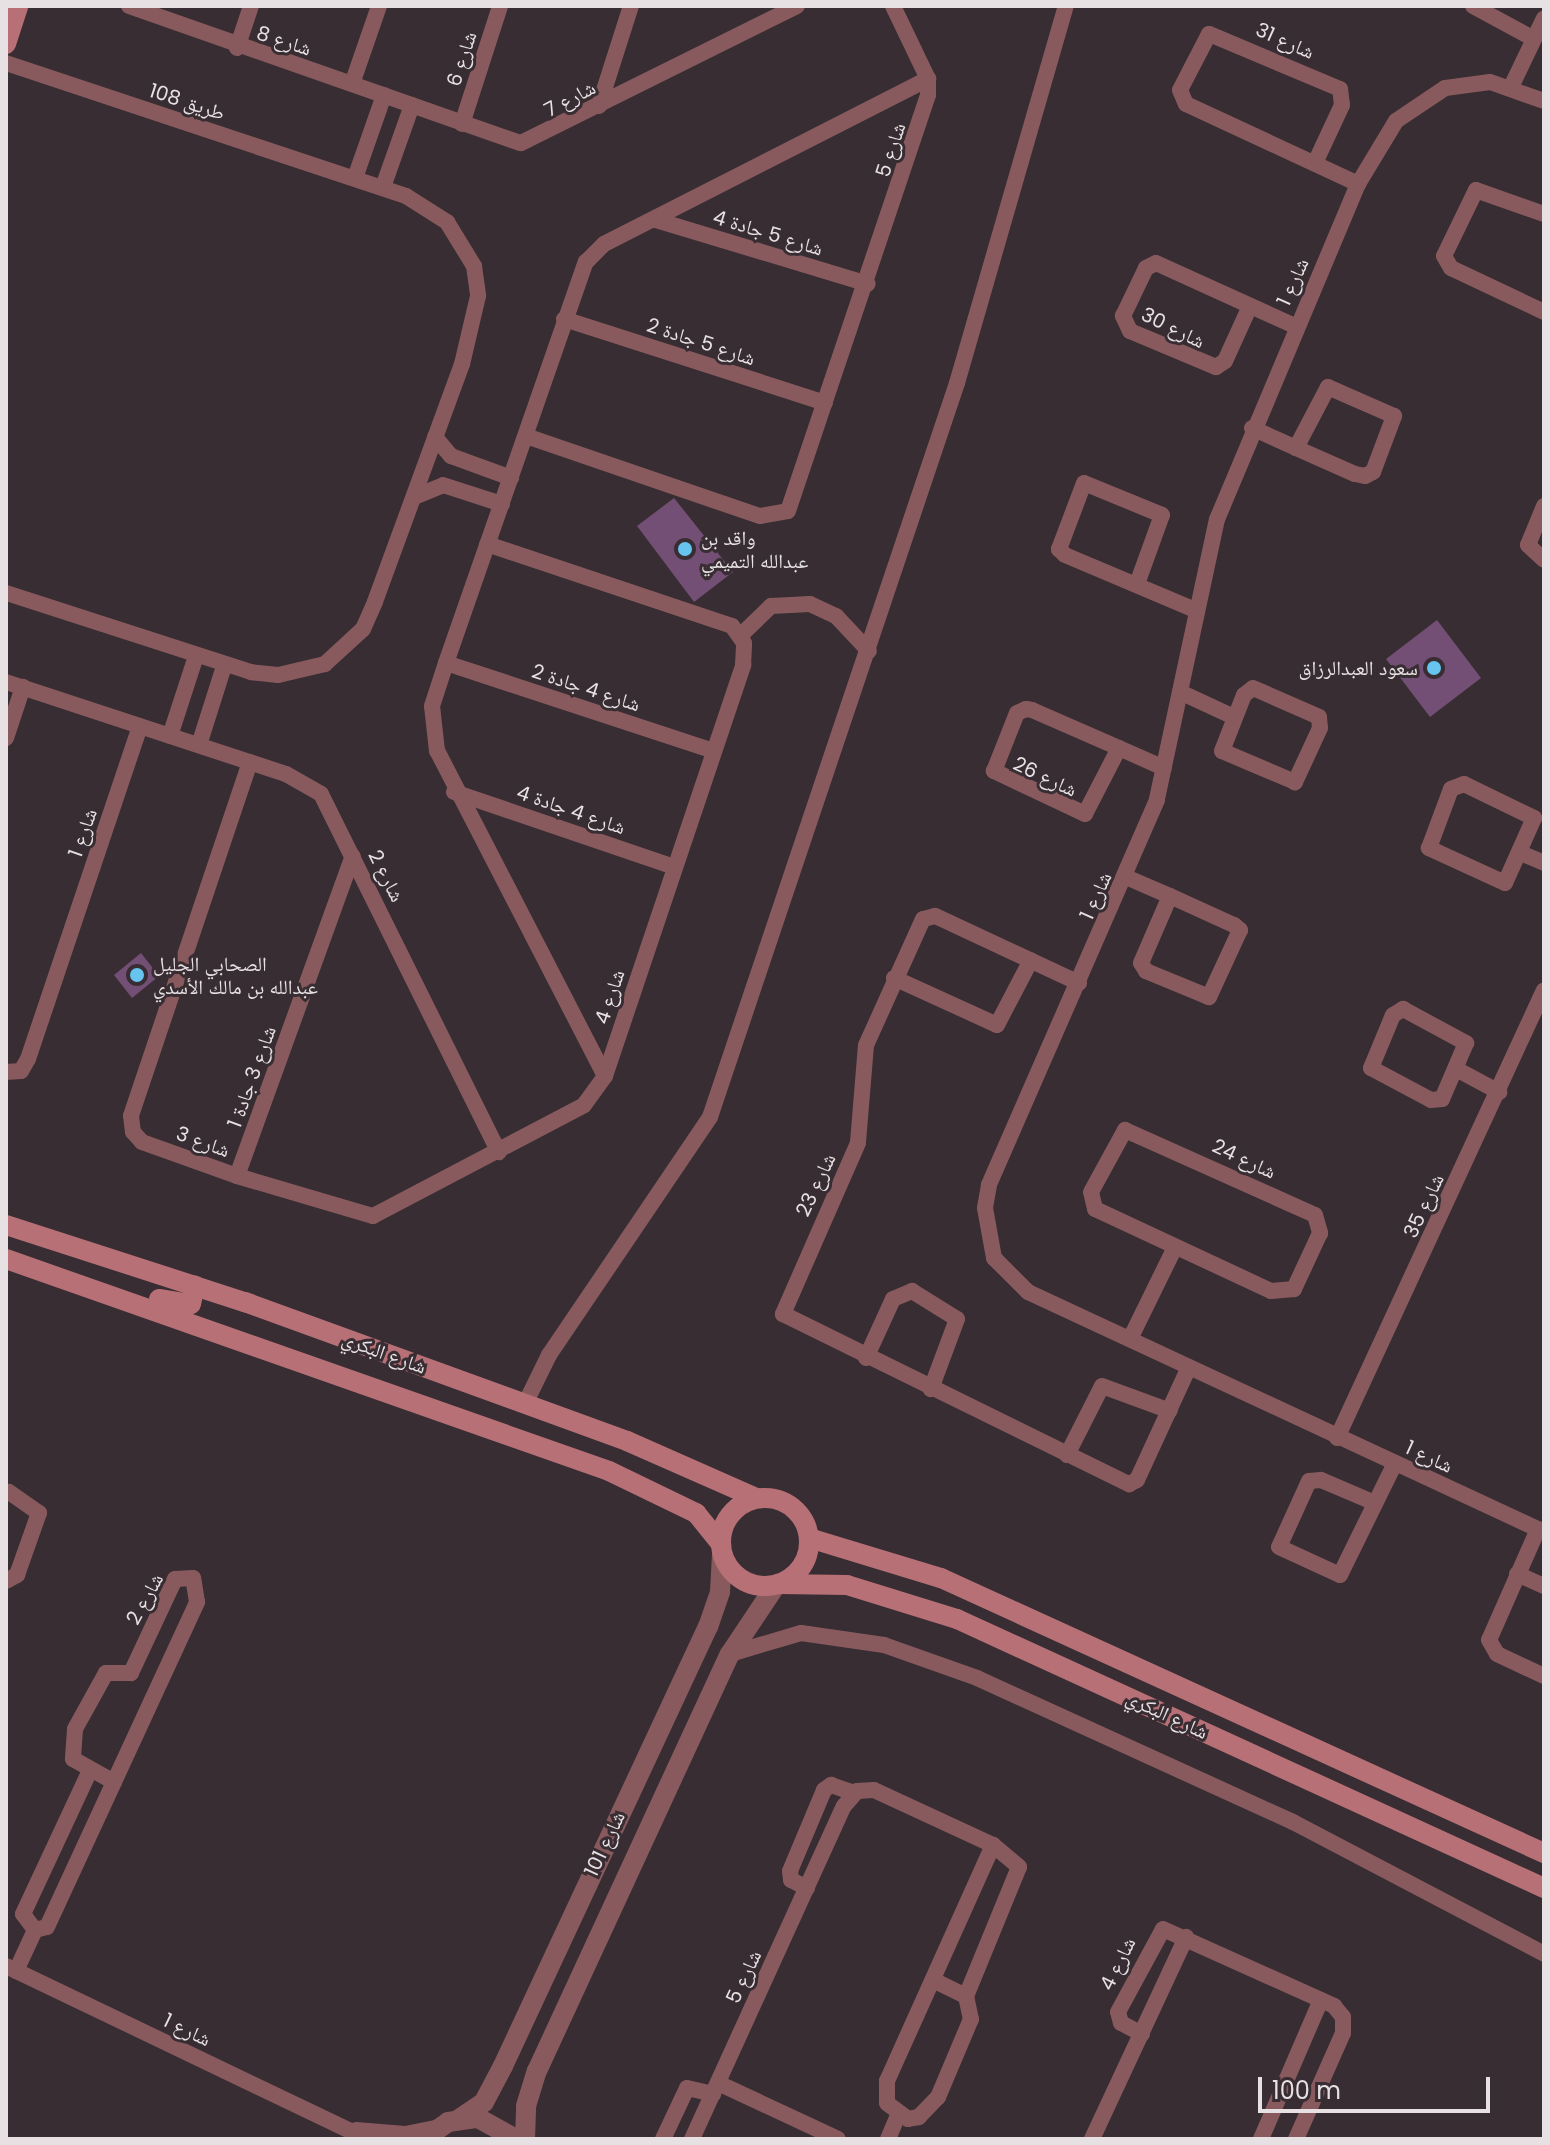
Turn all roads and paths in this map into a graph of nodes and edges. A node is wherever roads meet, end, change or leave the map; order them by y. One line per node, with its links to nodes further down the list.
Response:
1 (18, 6): 13 (main road)
2 (129, 6): 14 (street, شارع 8)
3 (251, 6): 14 (street)
4 (379, 6): 17 (street)
5 (500, 6): 23 (street, شارع 6)
6 (631, 6): 22 (street)
7 (797, 6): 22 (street, شارع 7)
8 (893, 6): 16 (street)
9 (1066, 6): 50 (street)
10 (1473, 6): 12 (street)
11 (1544, 18): 12 (street)
12 (1534, 39): 18 (street)
13 (6, 44)
14 (237, 48): 17 (street, شارع 8)
15 (6, 63): 25 (street, طريق 108)
16 (928, 79): 29 (street, شارع 5); 30 (street, شارع 5)
17 (352, 84): 19 (street, شارع 7)
18 (1511, 87): 20 (street, شارع 1); 26 (street, شارع 1)
19 (384, 95): 21 (street, شارع 7); 25 (street)
20 (1544, 101)
21 (412, 105): 23 (street, شارع 7); 27 (street)
22 (599, 106): 23 (street, شارع 7)
23 (462, 124)
24 (1315, 163): 24 (street, شارع 31); 26 (street, شارع 31)
25 (355, 178): 27 (street, طريق 108)
26 (1358, 184): 34 (street, شارع 1)
27 (383, 187): 38 (street, طريق 108)
28 (1544, 214): 32 (street)
29 (656, 220): 30 (street, شارع 5 جادة 4); 33 (street, شارع 5)
30 (868, 284): 35 (street, شارع 5)
31 (1250, 306): 31 (street, شارع 30); 34 (street, شارع 30)
32 (1544, 312)
33 (564, 319): 35 (street, شارع 5 جادة 2); 37 (street, شارع 5)
34 (1295, 326): 36 (street, شارع 1)
35 (825, 403): 37 (street, شارع 5)
36 (1252, 428): 39 (street); 48 (street, شارع 1)
37 (526, 436): 40 (street, شارع 5)
38 (435, 437): 40 (street); 41 (street, طريق 108)
39 (1296, 448): 39 (street)
40 (511, 478): 42 (street, شارع 5)
41 (414, 497): 42 (street); 53 (street, طريق 108)
42 (502, 504): 44 (street, شارع 5)
43 (1544, 506): 45 (street)
44 (487, 544): 49 (street); 52 (street, شارع 4)
45 (1544, 560)
46 (1137, 584): 46 (street); 48 (street)
47 (6, 593): 51 (street, طريق 108)
48 (1195, 610): 56 (street, شارع 1)
49 (741, 635): 50 (street); 63 (street, شارع 4)
50 (869, 651): 92 (street)
51 (196, 656): 53 (street, طريق 108); 59 (street)
52 (446, 663): 63 (street, شارع 4 جادة 2); 66 (street, شارع 4)
53 (224, 666): 61 (street)
54 (6, 682): 55 (street)
55 (23, 687): 58 (street); 60 (street)
56 (1180, 692): 57 (street); 65 (street, شارع 1)
57 (1234, 717): 57 (street)
58 (140, 726): 59 (street, شارع 2); 78 (street, شارع 1)
59 (170, 736): 61 (street, شارع 2)
60 (6, 738)
61 (199, 745): 64 (street, شارع 2)
62 (1119, 748): 62 (street, شارع 26); 65 (street, شارع 26)
63 (713, 751): 70 (street, شارع 4)
64 (250, 762): 68 (street, شارع 2); 82 (street, شارع 3)
65 (1164, 768): 71 (street, شارع 1)
66 (454, 792): 70 (street, شارع 4 جادة 4); 79 (street, شارع 4)
67 (1523, 854): 67 (street); 69 (street)
68 (353, 856): 81 (street, شارع 2); 82 (street, شارع 3 جادة 1)
69 (1544, 863)
70 (674, 867): 79 (street, شارع 4)
71 (1126, 877): 72 (street); 75 (street, شارع 1)
72 (1170, 896): 72 (street)
73 (1031, 960): 74 (street, شارع 23); 74 (street); 75 (street, شارع 23)
74 (894, 978): 89 (street, شارع 23)
75 (1079, 983): 88 (street, شارع 1)
76 (1544, 991): 80 (street, شارع 35)
77 (1458, 1070): 77 (street); 80 (street)
78 (6, 1072)
79 (605, 1076): 81 (street, شارع 3)
80 (1499, 1092): 94 (street, شارع 35)
81 (499, 1152): 82 (street, شارع 3)
82 (237, 1176)
83 (6, 1225): 87 (main road, شارع البكري)
84 (1175, 1247): 84 (street, شارع 24); 88 (street)
85 (6, 1259): 86 (main road, شارع البكري)
86 (47, 1271): 87 (main road); 102 (main road, شارع البكري)
87 (195, 1285): 92 (main road, شارع البكري)
88 (1130, 1339): 90 (street, شارع 1)
89 (866, 1358): 91 (street, شارع 23); 91 (street)
90 (1189, 1367): 93 (street, شارع 23); 94 (street, شارع 1)
91 (931, 1389): 95 (street, شارع 23)
92 (525, 1404): 98 (main road, شارع البكري)
93 (1170, 1411): 95 (street); 95 (street, شارع 23)
94 (1337, 1438): 96 (street, شارع 1)
95 (1067, 1455)
96 (1395, 1463): 99 (street); 100 (street, شارع 1)
97 (7, 1493): 104 (street)
98 (756, 1498): 101 (main road); 102 (main road)
99 (1375, 1503): 99 (street)
100 (1541, 1531): 103 (street)
101 (809, 1538): 105 (main road); 116 (main road, شارع البكري)
102 (721, 1549): 105 (main road); 111 (street, شارع 101)
103 (1517, 1574): 106 (street); 109 (street)
104 (6, 1581)
105 (778, 1585): 107 (street, شارع 101); 121 (main road, شارع البكري)
106 (1544, 1586)
107 (730, 1654): 113 (street, شارع 101); 124 (street)
108 (131, 1673): 110 (street); 110 (street, شارع 2); 112 (street)
109 (1544, 1676)
110 (158, 1685): 114 (street, شارع 2)
111 (642, 1763): 113 (street); 132 (street, شارع 101)
112 (90, 1770): 114 (street); 122 (street)
113 (672, 1778): 137 (street, شارع 101)
114 (114, 1782): 122 (street, شارع 2)
115 (854, 1793): 118 (street); 120 (street, شارع 5); 120 (street)
116 (1487, 1827): 117 (main road); 119 (main road, شارع البكري)
117 (1544, 1835)
118 (993, 1845): 126 (street); 127 (street)
119 (1544, 1853)
120 (807, 1888): 130 (street, شارع 5)
121 (1544, 1888)
122 (35, 1930): 125 (street, شارع 2)
123 (1186, 1937): 128 (street, شارع 4); 129 (street); 129 (street, شارع 4)
124 (1544, 1954)
125 (11, 1969): 133 (street, شارع 1)
126 (933, 1980): 127 (street); 131 (street)
127 (966, 1996): 131 (street)
128 (1321, 2000): 143 (street); 144 (street, شارع 4)
129 (1142, 2034): 142 (street)
130 (715, 2089): 138 (street); 139 (street, شارع 5); 140 (street)
131 (898, 2116): 141 (street)
132 (459, 2119): 134 (street); 136 (street)
133 (352, 2130): 134 (street, شارع 1); 135 (street, شارع 1)
134 (431, 2133)
135 (367, 2139)
136 (516, 2139)
137 (525, 2139)
138 (663, 2139)
139 (692, 2139)
140 (838, 2139)
141 (888, 2139)
142 (1092, 2139)
143 (1262, 2139)
144 (1296, 2139)

